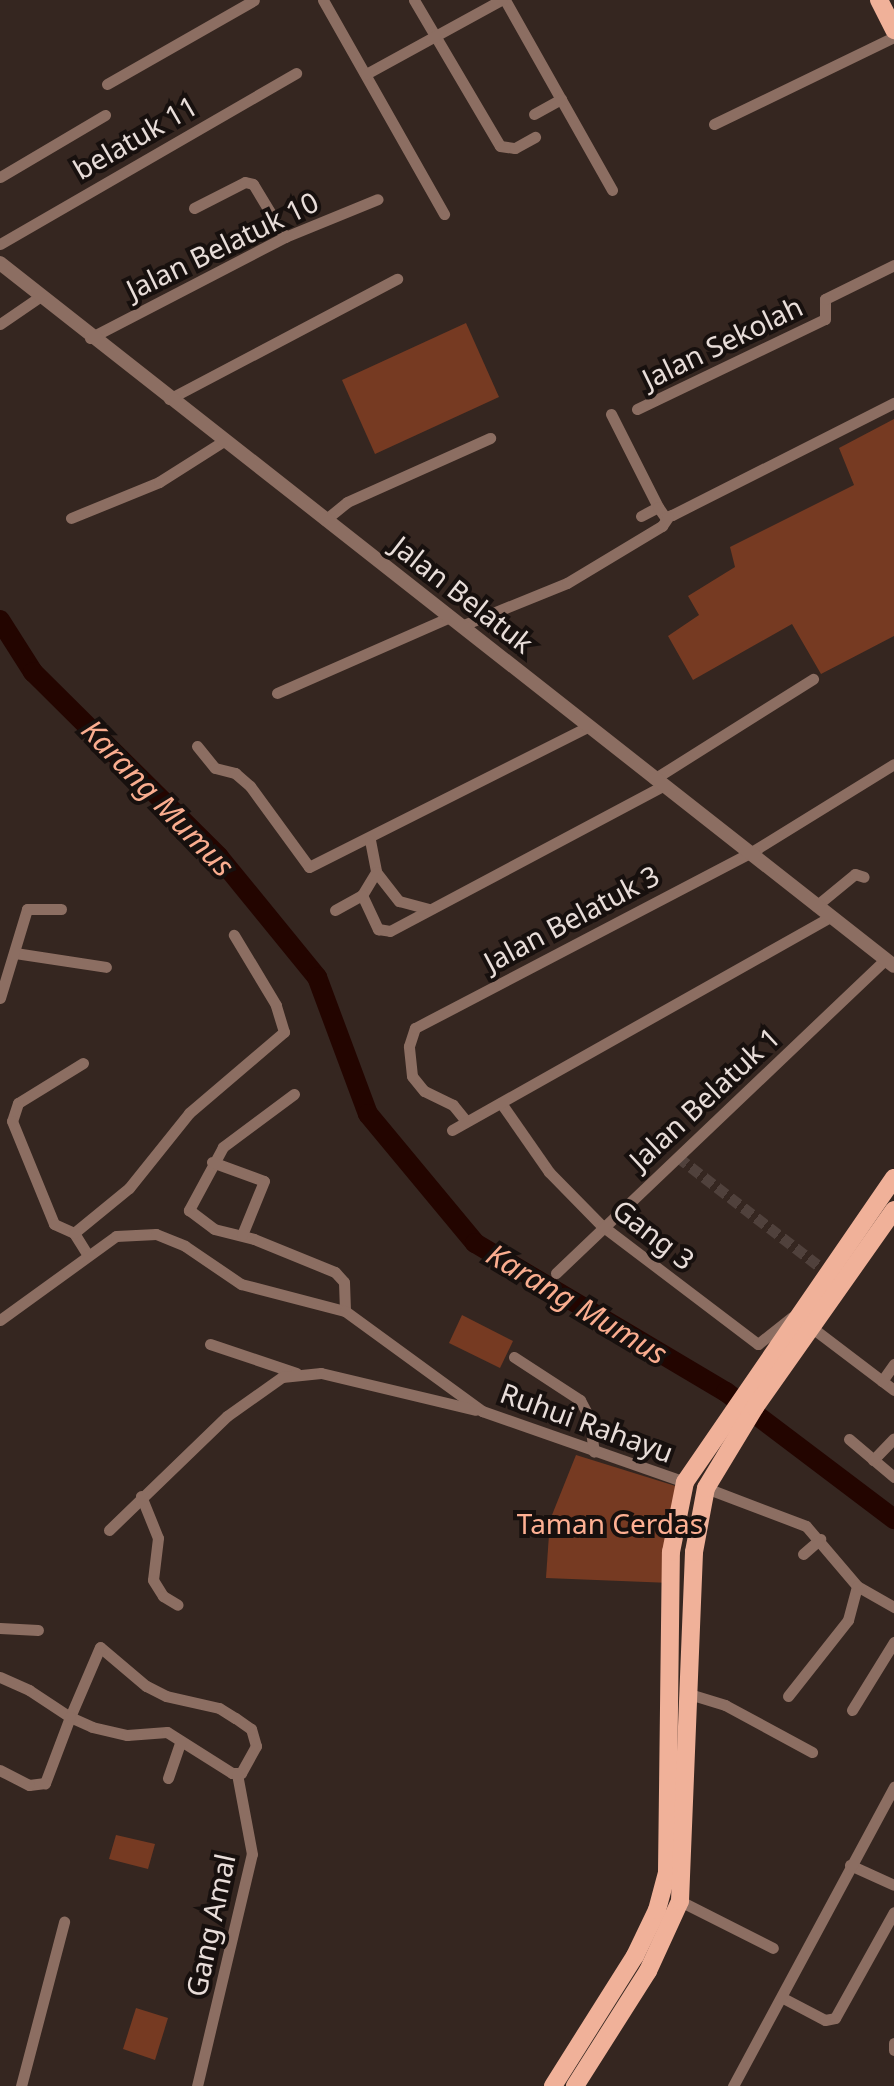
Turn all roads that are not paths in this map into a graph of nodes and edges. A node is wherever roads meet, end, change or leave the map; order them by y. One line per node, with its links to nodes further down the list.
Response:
1 (254, 0): 11 (street)
2 (323, 0): 10 (street)
3 (414, 0): 7 (street)
4 (503, 0): 7 (street); 12 (street)
5 (879, 0): 6 (main road)
6 (894, 30)
7 (436, 37): 10 (street); 16 (street)
8 (894, 37): 15 (street)
9 (296, 73): 23 (street, belatuk 11)
10 (366, 74): 21 (street)
11 (107, 84)
12 (561, 99): 13 (street); 18 (street)
13 (534, 114)
14 (105, 115): 17 (street)
15 (714, 124)
16 (535, 137)
17 (0, 177)
18 (612, 190)
19 (378, 199): 22 (street, Jalan Belatuk 10)
20 (194, 208): 22 (street)
21 (444, 214)
22 (285, 237): 29 (street, Jalan Belatuk 10)
23 (0, 244)
24 (0, 263): 27 (street, Jalan Belatuk)
25 (894, 265): 32 (street, Jalan Sekolah)
26 (397, 279): 30 (street)
27 (38, 298): 28 (street); 29 (street, Jalan Belatuk)
28 (0, 324)
29 (90, 338): 30 (street, Jalan Belatuk)
30 (169, 399): 35 (street, Jalan Belatuk)
31 (894, 403): 38 (street)
32 (637, 409)
33 (611, 414): 36 (street)
34 (490, 438): 40 (street)
35 (222, 442): 39 (street); 40 (street, Jalan Belatuk)
36 (658, 507): 37 (street); 38 (street)
37 (641, 516)
38 (668, 517): 41 (street)
39 (71, 518)
40 (325, 520): 41 (street, Jalan Belatuk)
41 (456, 622): 43 (street); 44 (street, Jalan Belatuk)
42 (813, 679): 47 (street)
43 (277, 693)
44 (589, 726): 47 (street, Jalan Belatuk); 48 (street)
45 (197, 746): 48 (street)
46 (894, 764): 49 (street, Jalan Belatuk 3)
47 (658, 782): 49 (street, Jalan Belatuk); 55 (street)
48 (370, 840): 50 (street)
49 (750, 853): 53 (street, Jalan Belatuk); 66 (street, Jalan Belatuk 3)
50 (376, 872): 52 (street); 55 (street)
51 (864, 877): 53 (street)
52 (362, 895): 55 (street); 56 (street)
53 (816, 906): 57 (street, Jalan Belatuk)
54 (61, 909): 59 (street)
55 (429, 909)
56 (335, 910)
57 (830, 917): 60 (street, Jalan Belatuk); 65 (street)
58 (234, 935): 72 (street)
59 (15, 953): 61 (street); 62 (street)
60 (890, 963): 71 (street, Jalan Belatuk 1)
61 (106, 967)
62 (0, 998)
63 (83, 1063): 72 (street)
64 (294, 1094): 68 (street)
65 (501, 1103): 66 (street); 71 (street, Gang 3)
66 (466, 1121): 67 (street)
67 (452, 1130)
68 (212, 1162): 73 (street); 73 (street)
69 (894, 1178): 76 (main road)
70 (894, 1210): 79 (main road)
71 (601, 1225): 75 (street, Jalan Belatuk 1); 76 (street, Gang 3)
72 (74, 1233): 74 (street)
73 (242, 1235): 77 (street)
74 (88, 1255): 77 (street, Ruhui Rahayu); 78 (street, Ruhui Rahayu)
75 (556, 1273)
76 (801, 1310): 85 (main road)
77 (345, 1311): 87 (street, Ruhui Rahayu)
78 (0, 1320)
79 (811, 1327): 84 (street); 85 (main road)
80 (210, 1344): 83 (street)
81 (514, 1357): 91 (street)
82 (894, 1364): 84 (street)
83 (297, 1373): 87 (street); 96 (street)
84 (882, 1381): 86 (street)
85 (760, 1385): 88 (main road)
86 (894, 1390)
87 (482, 1411): 91 (street, Ruhui Rahayu)
88 (734, 1424): 94 (main road); 95 (main road)
89 (894, 1438): 92 (street)
90 (849, 1439): 92 (street)
91 (594, 1452): 94 (street, Ruhui Rahayu)
92 (873, 1460): 93 (street)
93 (894, 1477)
94 (678, 1480): 99 (main road)
95 (706, 1488): 98 (street); 100 (main road)
96 (141, 1496): 97 (street); 103 (street)
97 (109, 1530)
98 (820, 1539): 101 (street); 102 (street)
99 (671, 1552): 100 (main road); 130 (main road)
100 (694, 1552): 109 (main road)
101 (803, 1554)
102 (857, 1586): 104 (street); 110 (street)
103 (178, 1605)
104 (894, 1607)
105 (0, 1628): 106 (street)
106 (38, 1630)
107 (894, 1642): 111 (street)
108 (0, 1677): 112 (street)
109 (686, 1693): 114 (street); 121 (main road)
110 (788, 1696)
111 (852, 1710)
112 (70, 1717): 113 (street); 115 (street); 116 (street)
113 (181, 1741): 116 (street); 117 (street)
114 (812, 1752)
115 (0, 1770)
116 (237, 1774): 129 (street, Gang Amal)
117 (168, 1778)
118 (894, 1787): 119 (street)
119 (850, 1865): 120 (street); 125 (street)
120 (894, 1885)
121 (680, 1901): 124 (street); 131 (main road)
122 (894, 1912): 125 (street)
123 (64, 1922): 128 (street)
124 (773, 1948)
125 (783, 1998): 132 (street)
126 (894, 2043): 127 (street)
127 (894, 2050)
128 (21, 2086)
129 (197, 2086)
130 (553, 2086)
131 (575, 2086)
132 (733, 2086)

